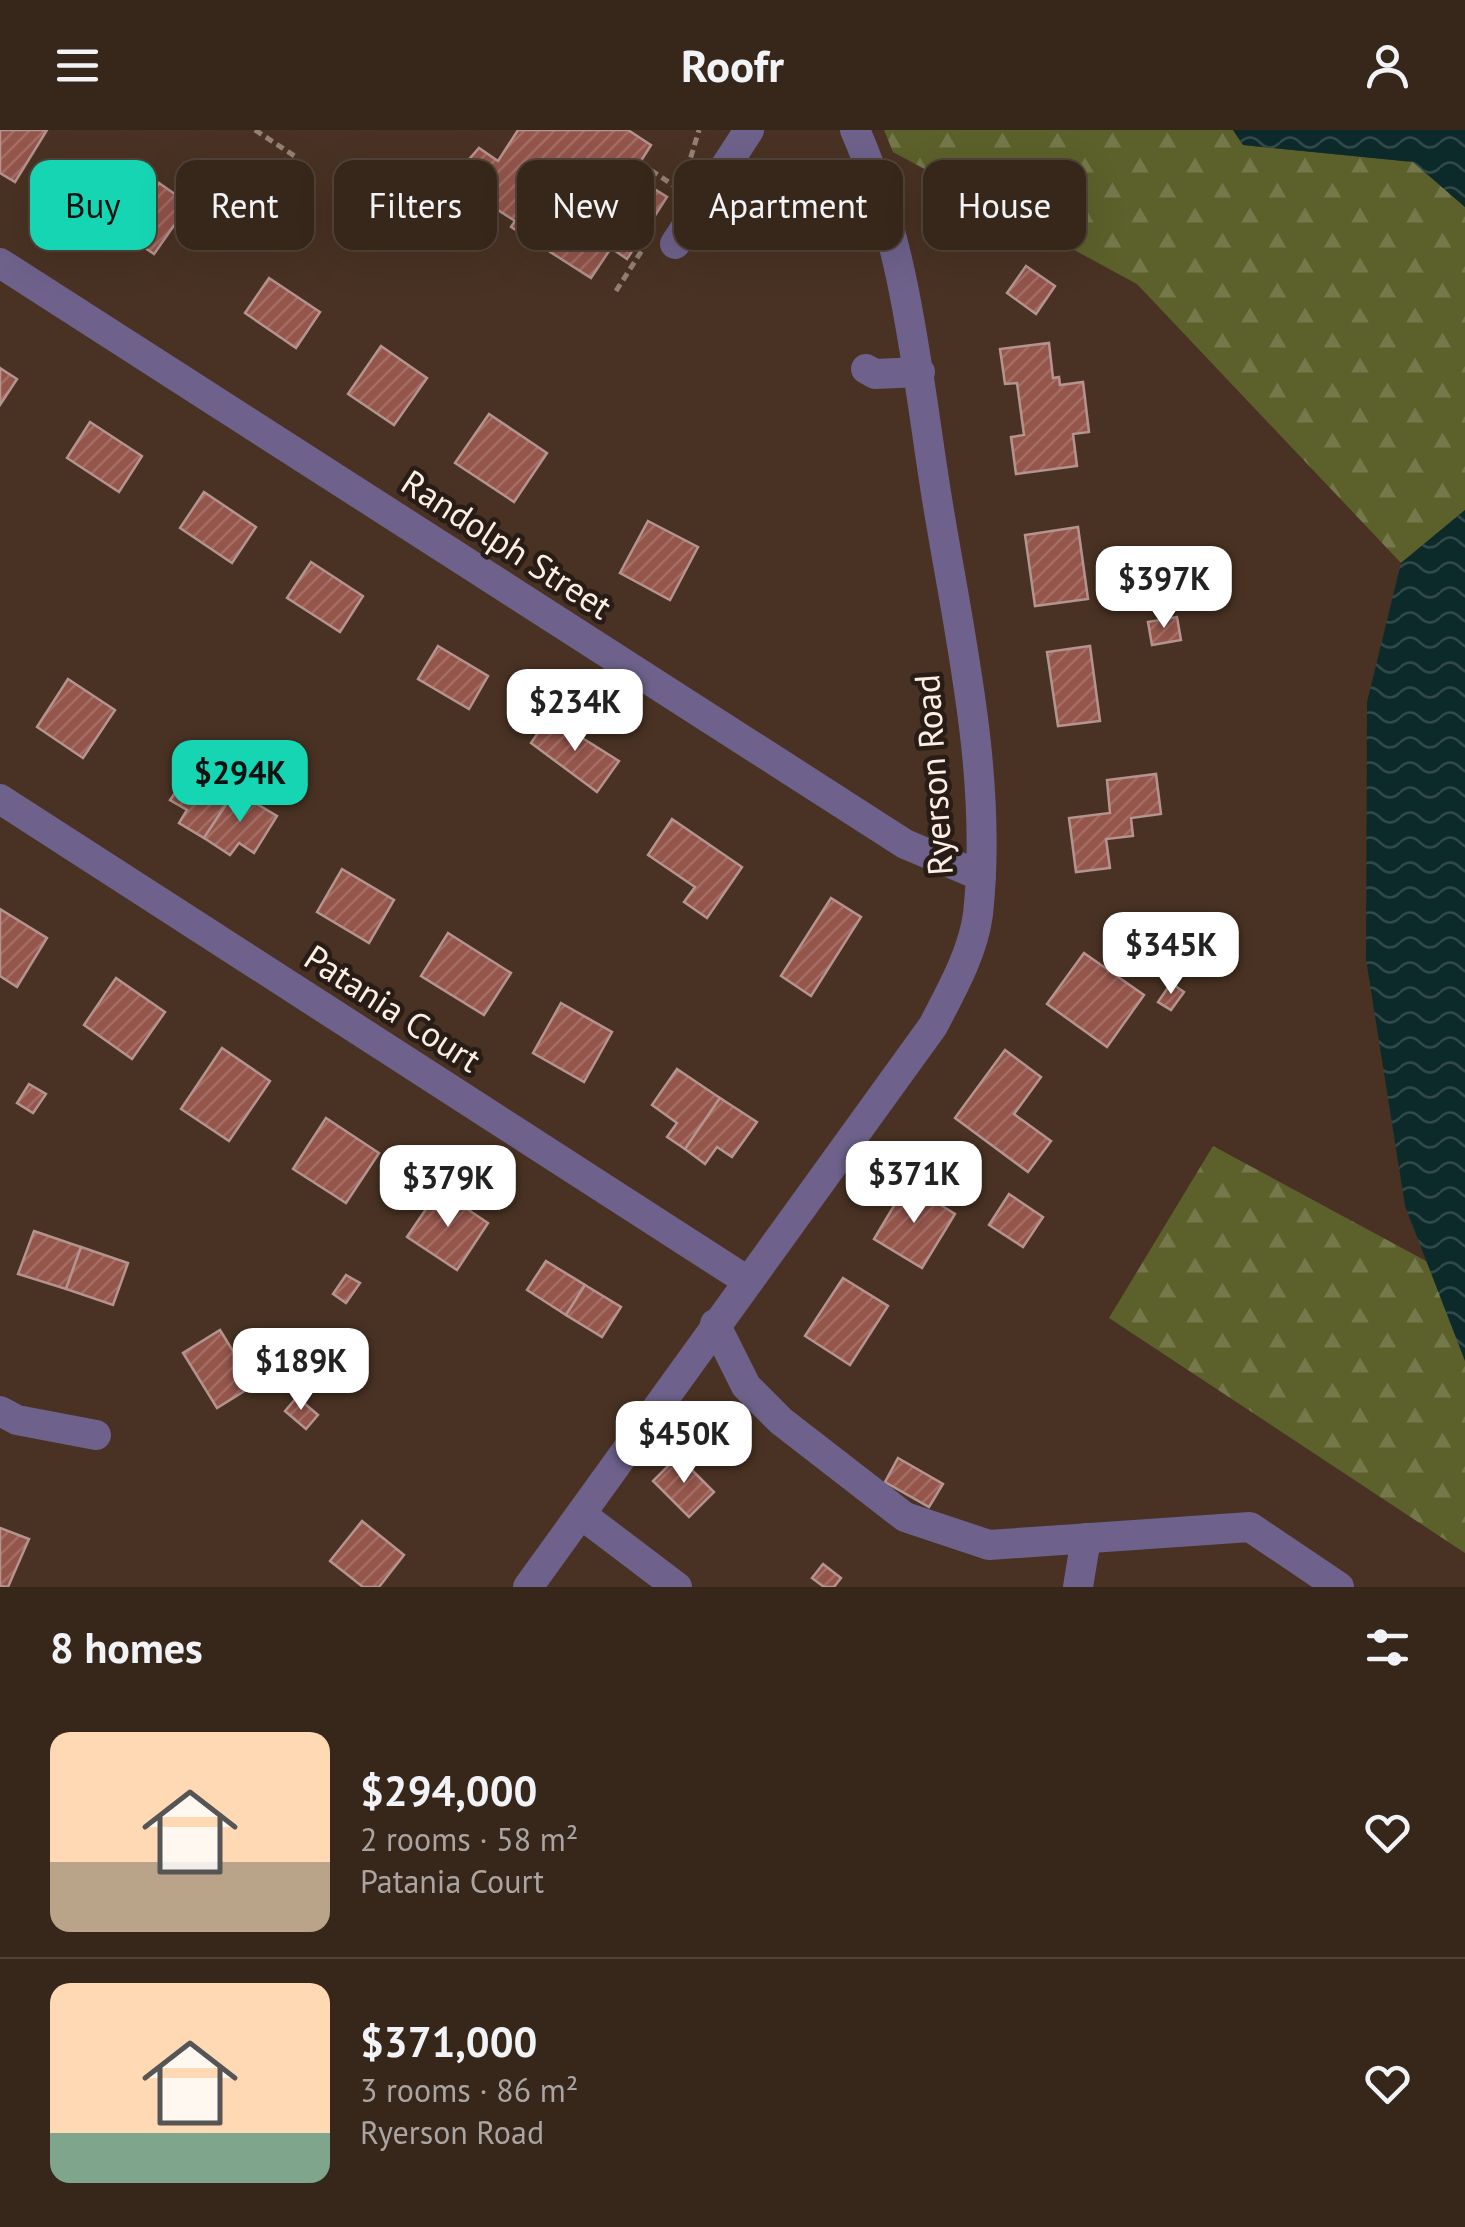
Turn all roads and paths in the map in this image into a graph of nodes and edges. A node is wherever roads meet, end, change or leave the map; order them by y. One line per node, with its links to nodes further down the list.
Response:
1 (255, 130): 5 (path)
2 (699, 130): 6 (path)
3 (749, 130): 7 (street)
4 (855, 130): 10 (street, Ryerson Road)
5 (296, 157)
6 (690, 160)
7 (729, 160)
8 (0, 263): 12 (street, Randolph Street)
9 (866, 369): 10 (street)
10 (920, 372): 12 (street, Ryerson Road)
11 (0, 799): 13 (street, Patania Court)
12 (981, 876): 13 (street, Ryerson Road)
13 (746, 1280): 14 (street, Ryerson Road)
14 (715, 1324): 17 (street, Ryerson Road); 18 (street)
15 (0, 1411): 16 (street)
16 (96, 1435)
17 (582, 1515): 19 (street, Ryerson Road); 20 (street)
18 (1086, 1538): 21 (street); 22 (street)
19 (528, 1587)
20 (678, 1587)
21 (1078, 1587)
22 (1338, 1587)

